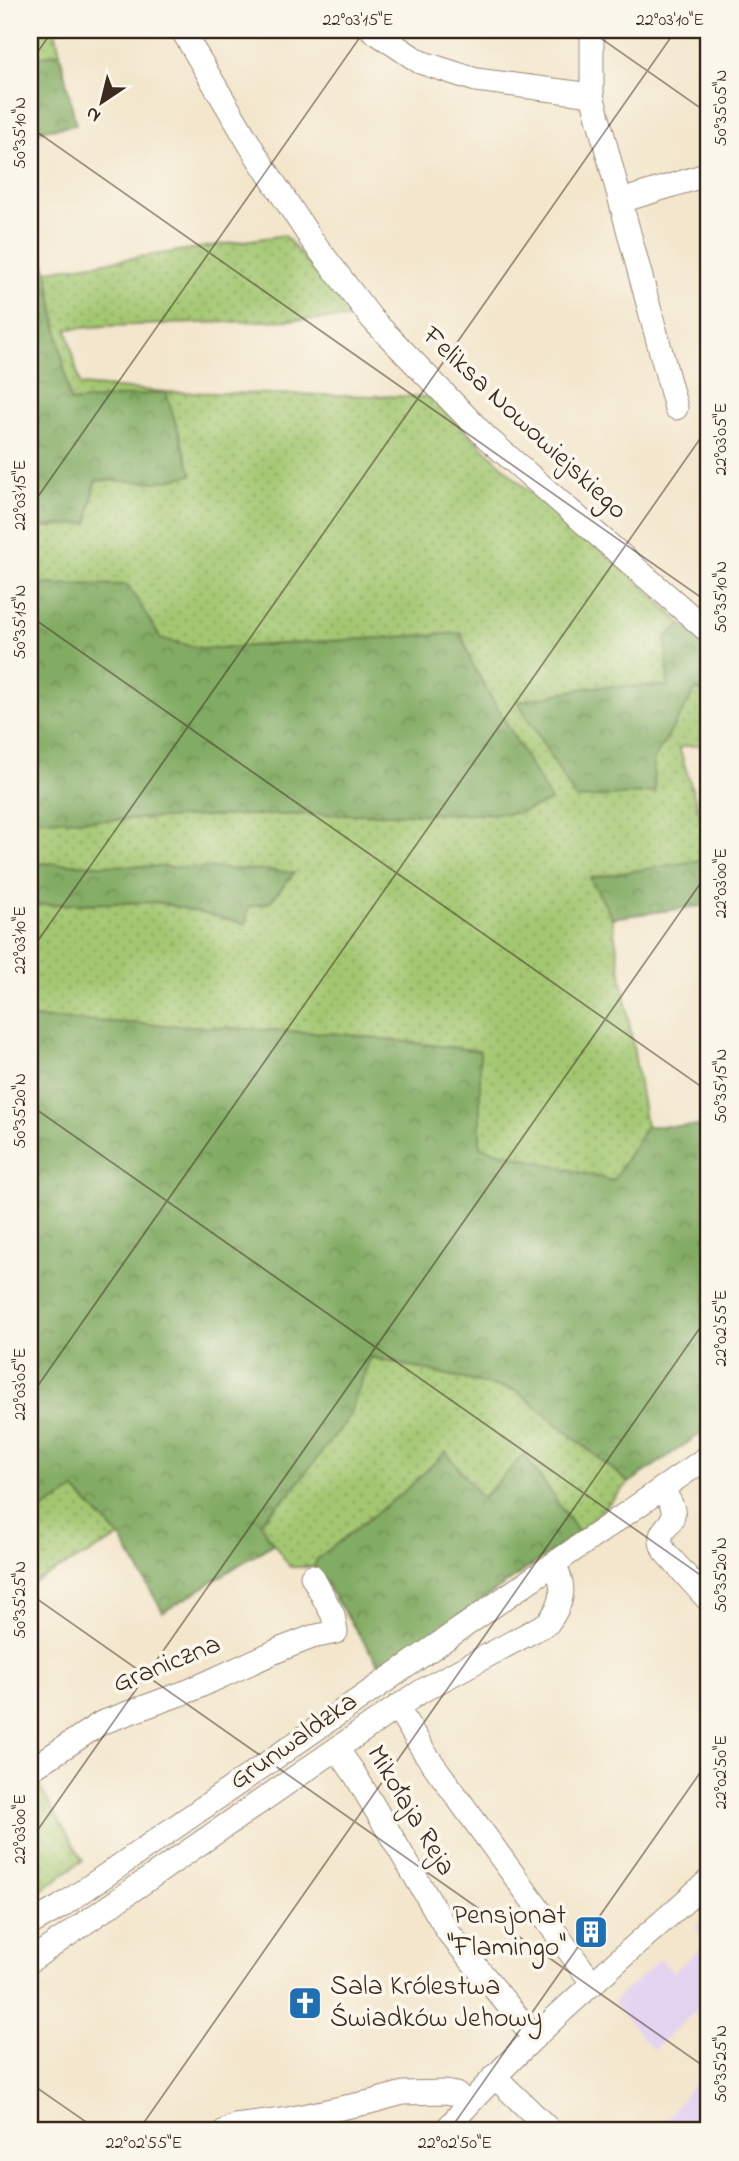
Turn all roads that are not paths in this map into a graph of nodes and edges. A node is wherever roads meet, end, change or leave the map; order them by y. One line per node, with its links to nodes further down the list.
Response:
1 (181, 30): 8 (street, Feliksa Nowowiejskiego)
2 (372, 30): 4 (street)
3 (592, 30): 4 (street)
4 (592, 95): 6 (street)
5 (709, 174): 6 (street)
6 (621, 201): 7 (street)
7 (676, 408)
8 (709, 632)
9 (709, 1457): 10 (street)
10 (662, 1489): 11 (street); 13 (street)
11 (554, 1565): 14 (street, Grunwaldzka); 18 (street)
12 (312, 1576): 16 (street, Graniczna)
13 (709, 1601)
14 (397, 1707): 15 (street, Grunwaldzka); 20 (street)
15 (337, 1749): 19 (street, Grunwaldzka); 21 (street, Mikołaja Reja)
16 (30, 1770)
17 (709, 1880): 20 (street)
18 (30, 1924)
19 (30, 1961)
20 (593, 1984): 21 (street)
21 (534, 2037): 22 (street)
22 (494, 2076): 23 (street); 27 (street)
23 (469, 2103): 24 (street); 26 (street)
24 (289, 2125): 25 (street)
25 (225, 2131)
26 (445, 2131)
27 (551, 2131)

